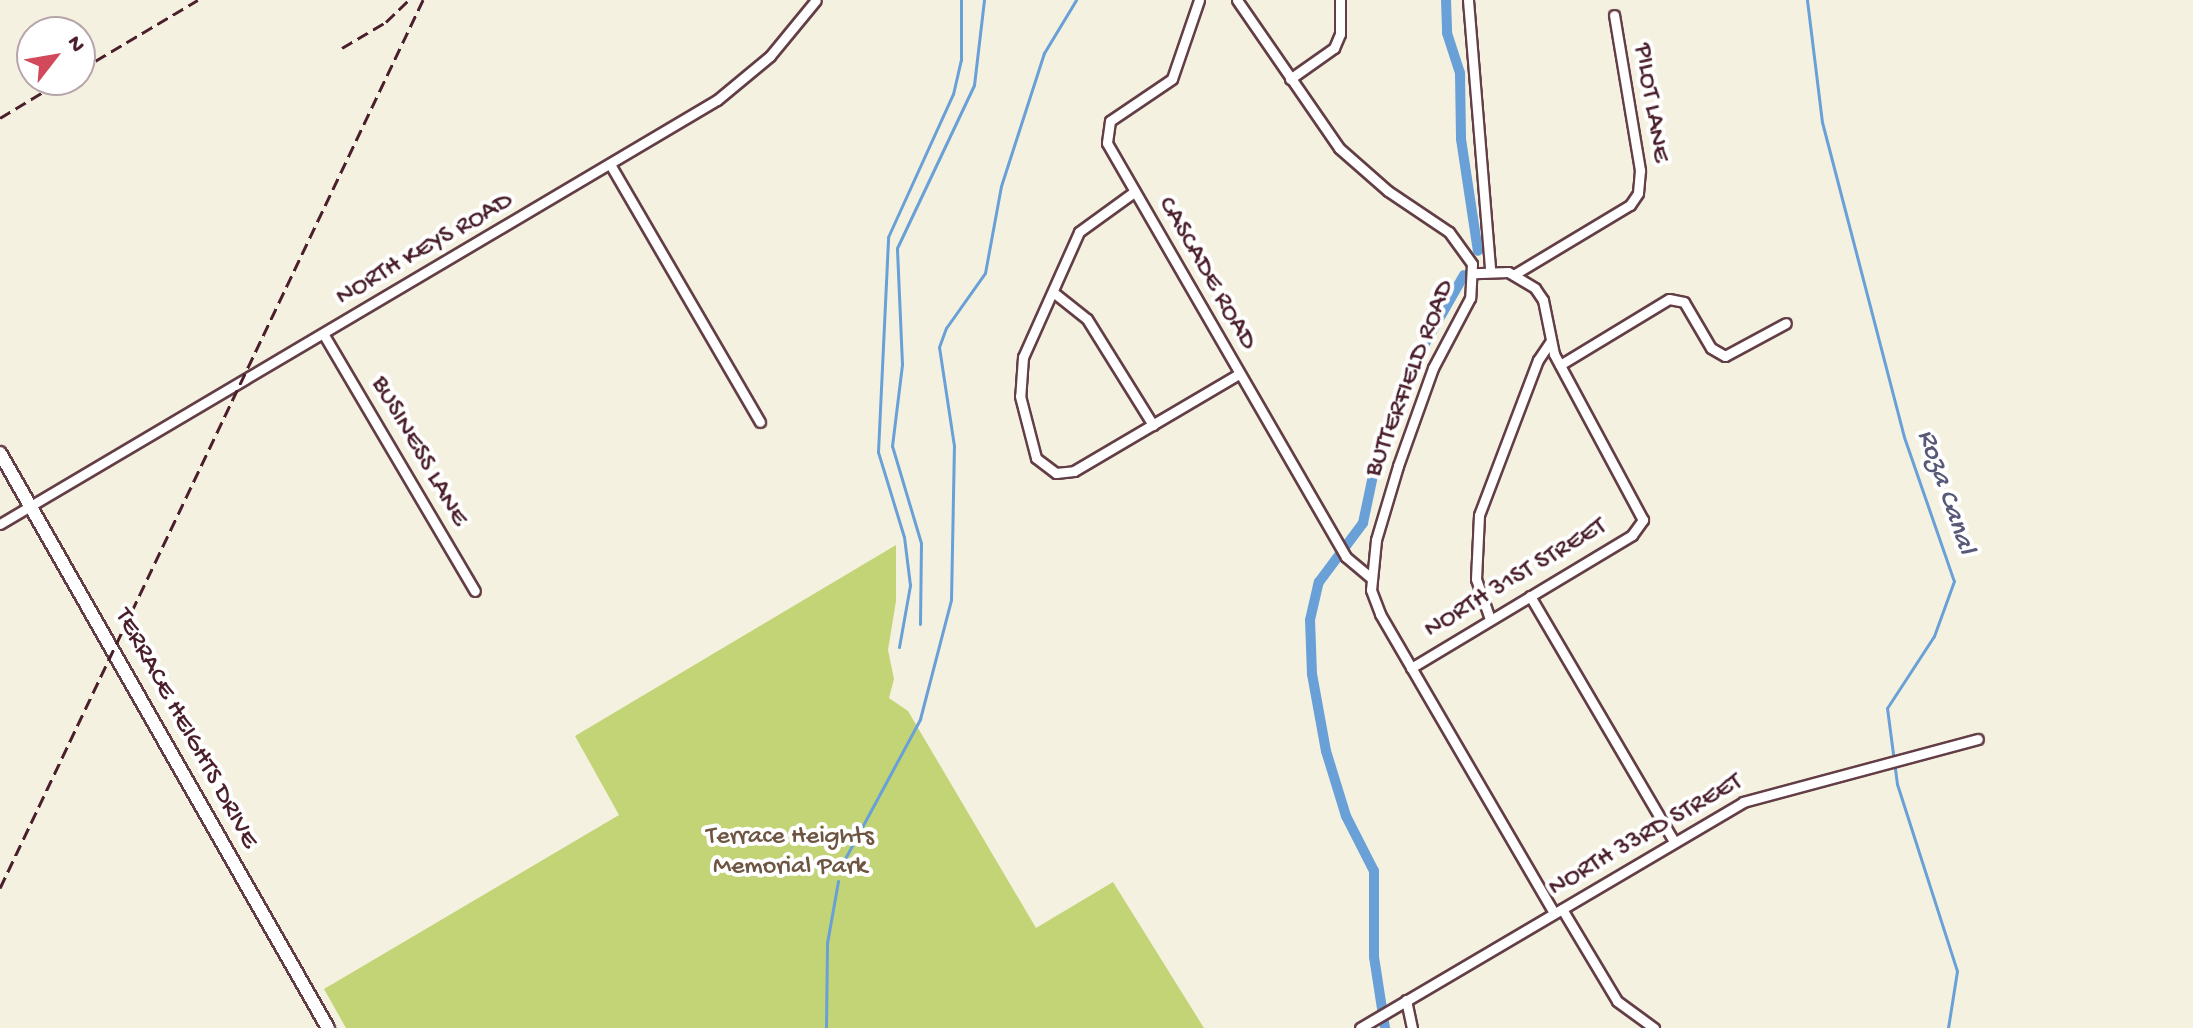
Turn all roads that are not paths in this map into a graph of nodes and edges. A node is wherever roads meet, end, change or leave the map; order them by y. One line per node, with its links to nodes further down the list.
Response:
1 (816, 0): 8 (street, NORTH KEYS ROAD)
2 (1199, 0): 9 (street, CASCADE ROAD)
3 (1237, 0): 7 (street, BUTTERFIELD ROAD)
4 (1340, 0): 7 (street)
5 (1468, 0): 10 (street)
6 (1614, 15): 12 (street, PILOT LANE)
7 (1290, 79): 11 (street, BUTTERFIELD ROAD)
8 (611, 166): 15 (street, NORTH KEYS ROAD); 19 (street)
9 (1134, 192): 13 (street); 18 (street, CASCADE ROAD)
10 (1490, 270): 11 (street); 12 (street)
11 (1474, 273): 24 (street, BUTTERFIELD ROAD)
12 (1515, 274): 16 (street)
13 (1053, 292): 20 (street); 20 (street)
14 (1786, 323): 17 (street)
15 (324, 335): 22 (street, NORTH KEYS ROAD); 25 (street, BUSINESS LANE)
16 (1550, 342): 17 (street); 27 (street)
17 (1560, 365): 26 (street, NORTH 31ST STREET)
18 (1239, 374): 20 (street); 24 (street, CASCADE ROAD)
19 (760, 422)
20 (1153, 425)
21 (0, 453): 22 (main road, TERRACE HEIGHTS DRIVE)
22 (32, 505): 23 (street, NORTH KEYS ROAD); 33 (main road, TERRACE HEIGHTS DRIVE)
23 (0, 524)
24 (1370, 577): 28 (street)
25 (475, 591)
26 (1530, 596): 27 (street, NORTH 31ST STREET); 30 (street)
27 (1490, 619): 28 (street, NORTH 31ST STREET)
28 (1411, 668): 31 (street)
29 (1978, 739): 30 (street, NORTH 33RD STREET)
30 (1674, 841): 31 (street, NORTH 33RD STREET)
31 (1558, 911): 32 (street, NORTH 33RD STREET); 36 (street)
32 (1406, 1000): 34 (street, NORTH 33RD STREET); 35 (street)
33 (328, 1028)
34 (1360, 1028)
35 (1412, 1028)
36 (1654, 1028)

